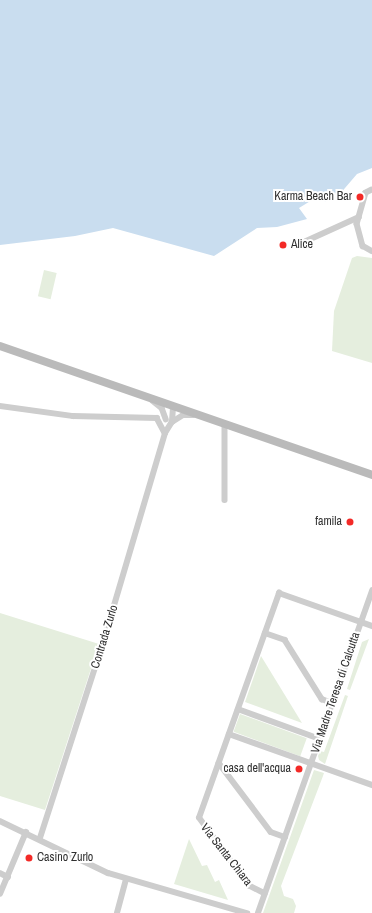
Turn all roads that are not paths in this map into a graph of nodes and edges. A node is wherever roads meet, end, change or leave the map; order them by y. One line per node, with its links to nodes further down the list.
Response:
1 (372, 190): 2 (street)
2 (359, 217): 3 (street); 4 (street)
3 (304, 242)
4 (372, 251)
5 (0, 346): 6 (main road)
6 (145, 397): 8 (main road); 10 (street)
7 (0, 406): 13 (street)
8 (173, 407): 9 (main road); 10 (street); 11 (street)
9 (196, 415): 11 (street); 12 (main road)
10 (166, 419): 13 (street)
11 (172, 422): 13 (street)
12 (225, 425): 14 (main road); 17 (street)
13 (166, 434): 32 (street, Contrada Zurlo)
14 (287, 448): 15 (main road); 16 (main road)
15 (372, 475)
16 (372, 480)
17 (226, 500)
18 (372, 591): 19 (street, Via Madre Teresa di Calcutta)
19 (361, 622): 20 (street); 21 (street); 22 (street, Via Madre Teresa di Calcutta)
20 (372, 626)
21 (265, 633): 22 (street); 23 (street)
22 (332, 704): 25 (street, Via Madre Teresa di Calcutta)
23 (238, 709): 24 (street); 25 (street)
24 (229, 734): 26 (street); 27 (street)
25 (320, 739): 27 (street, Via Madre Teresa di Calcutta)
26 (219, 763): 31 (street); 37 (street, Via Santa Chiara)
27 (311, 764): 28 (street); 31 (street, Via Madre Teresa di Calcutta)
28 (372, 786)
29 (0, 821): 30 (street)
30 (26, 832): 32 (street); 34 (street)
31 (285, 837): 37 (street, Via Madre Teresa di Calcutta)
32 (40, 838): 35 (street)
33 (0, 873): 34 (street)
34 (8, 877): 36 (street)
35 (126, 880): 38 (street); 39 (street)
36 (0, 894)
37 (265, 894): 40 (street, Via Madre Teresa di Calcutta)
38 (117, 913)
39 (247, 913)
40 (258, 913)

